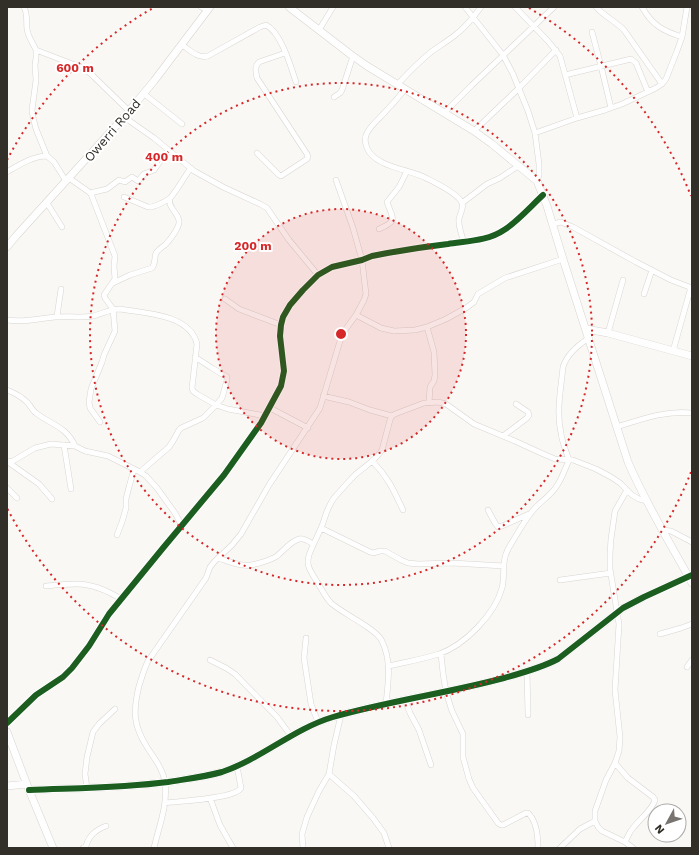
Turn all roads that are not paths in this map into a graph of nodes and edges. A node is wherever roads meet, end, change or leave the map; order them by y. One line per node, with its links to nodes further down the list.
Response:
1 (24, 7): 18 (street)
2 (289, 7): 14 (main road)
3 (333, 7): 14 (street)
4 (465, 7): 12 (street)
5 (481, 7): 12 (street)
6 (515, 7): 13 (street)
7 (554, 7): 13 (street)
8 (596, 7): 27 (street)
9 (642, 7): 16 (street)
10 (687, 7): 16 (street)
11 (206, 8): 17 (main road, Owerri Road)
12 (474, 18): 21 (street); 26 (street)
13 (534, 26): 19 (street); 21 (street)
14 (320, 30): 22 (main road)
15 (592, 32): 23 (street)
16 (682, 37): 27 (street)
17 (182, 45): 20 (street); 31 (main road, Owerri Road)
18 (36, 50): 35 (street); 42 (street)
19 (556, 50): 24 (street); 28 (street)
20 (285, 53): 25 (street); 41 (street)
21 (503, 55): 28 (street); 34 (street)
22 (353, 56): 26 (main road); 32 (street)
23 (601, 66): 24 (street); 30 (street); 33 (street)
24 (565, 75): 36 (street)
25 (296, 82)
26 (398, 84): 29 (main road)
27 (662, 84): 30 (street)
28 (519, 88): 38 (street); 39 (street)
29 (405, 89): 34 (main road); 45 (street)
30 (648, 92): 33 (street)
31 (143, 94): 35 (main road, Owerri Road); 37 (street)
32 (334, 97)
33 (611, 108): 36 (street)
34 (444, 112): 38 (main road)
35 (126, 114): 40 (street); 47 (main road, Owerri Road)
36 (577, 118): 39 (street)
37 (182, 124)
38 (474, 131): 43 (main road)
39 (535, 133): 49 (street)
40 (168, 150): 44 (street); 50 (street)
41 (257, 153)
42 (47, 156): 46 (street); 47 (street)
43 (518, 166): 49 (main road); 55 (street)
44 (191, 168): 53 (street); 64 (street)
45 (407, 171): 55 (street); 58 (street)
46 (7, 172)
47 (68, 180): 50 (street); 54 (main road, Owerri Road)
48 (336, 180): 62 (street)
49 (537, 181): 51 (main road)
50 (90, 193): 66 (street)
51 (543, 195): 56 (main road); 59 (street)
52 (124, 197): 53 (street)
53 (170, 198): 66 (street)
54 (47, 203): 57 (street); 60 (main road, Owerri Road)
55 (462, 203): 59 (street)
56 (553, 224): 61 (main road); 63 (street)
57 (62, 227)
58 (379, 229)
59 (464, 242): 62 (street)
60 (7, 248)
61 (563, 259): 76 (street); 77 (main road)
62 (362, 260): 64 (street); 72 (street)
63 (652, 270): 67 (street); 69 (street)
64 (318, 275): 75 (street)
65 (624, 280): 78 (street)
66 (113, 283): 71 (street)
67 (691, 287): 80 (street)
68 (60, 289): 73 (street)
69 (644, 294)
70 (225, 299): 75 (street)
71 (114, 309): 73 (street); 82 (street); 92 (street)
72 (356, 315): 76 (street); 84 (street)
73 (57, 316): 74 (street)
74 (7, 320)
75 (281, 325): 88 (street)
76 (427, 327): 85 (street)
77 (586, 329): 78 (main road); 79 (main road)
78 (608, 333): 80 (main road)
79 (588, 338): 93 (main road); 98 (street)
80 (673, 351): 81 (main road)
81 (692, 356)
82 (195, 357): 87 (street); 87 (street)
83 (7, 390): 97 (street)
84 (324, 396): 91 (street); 94 (street)
85 (430, 403): 91 (street); 95 (street)
86 (516, 404): 95 (street)
87 (216, 405): 90 (street); 102 (street)
88 (270, 408): 90 (street); 94 (street)
89 (692, 413): 93 (street)
90 (265, 416): 112 (street)
91 (392, 416): 100 (street)
92 (100, 422)
93 (617, 427): 108 (main road)
94 (308, 428): 118 (street)
95 (502, 436): 98 (street)
96 (64, 445): 97 (street); 99 (street); 104 (street)
97 (74, 446): 101 (street)
98 (569, 460): 105 (street); 111 (street)
99 (8, 462): 107 (street)
100 (373, 462): 109 (street); 113 (street)
101 (134, 469): 102 (street); 115 (street)
102 (140, 472): 112 (street)
103 (7, 488): 106 (street)
104 (71, 488)
105 (627, 490): 108 (street); 120 (street)
106 (17, 498)
107 (52, 499)
108 (646, 502): 114 (main road)
109 (403, 510)
110 (488, 510): 111 (street)
111 (530, 514): 119 (street)
112 (182, 526): 124 (street)
113 (320, 528): 117 (street); 119 (street)
114 (662, 530): 116 (street); 121 (main road)
115 (117, 535)
116 (692, 542)
117 (313, 544): 118 (street); 132 (street)
118 (218, 558): 149 (street)
119 (504, 566): 129 (street)
120 (611, 574): 122 (street); 125 (street)
121 (691, 578): 125 (main road)
122 (560, 580)
123 (46, 586): 124 (street)
124 (121, 599): 142 (street)
125 (617, 611): 134 (main road); 145 (street)
126 (692, 624): 127 (street)
127 (660, 634)
128 (306, 638): 141 (street)
129 (441, 654): 132 (street); 135 (street)
130 (210, 660): 144 (street)
131 (692, 660): 133 (street)
132 (389, 666): 137 (street)
133 (688, 667)
134 (527, 671): 135 (main road); 140 (street)
135 (446, 692): 136 (main road); 164 (street)
136 (405, 700): 137 (main road); 146 (street)
137 (386, 704): 139 (main road)
138 (115, 709): 152 (street)
139 (341, 715): 141 (main road); 148 (street)
140 (528, 716)
141 (318, 722): 144 (main road)
142 (7, 723)
143 (7, 732): 151 (main road)
144 (291, 736): 147 (main road)
145 (615, 763): 155 (street); 157 (street)
146 (431, 765)
147 (237, 766): 149 (main road); 153 (street)
148 (329, 774): 162 (street); 163 (street)
149 (165, 782): 152 (main road); 154 (street)
150 (7, 786): 151 (main road)
151 (28, 787): 152 (main road); 158 (main road)
152 (87, 788)
153 (210, 798): 154 (street); 161 (street)
154 (165, 803): 160 (street)
155 (595, 821): 157 (street); 165 (street)
156 (106, 826): 159 (street)
157 (625, 842): 166 (street)
158 (53, 848)
159 (83, 848)
160 (154, 848)
161 (233, 848)
162 (303, 848)
163 (389, 848)
164 (538, 848)
165 (560, 848)
166 (633, 848)

